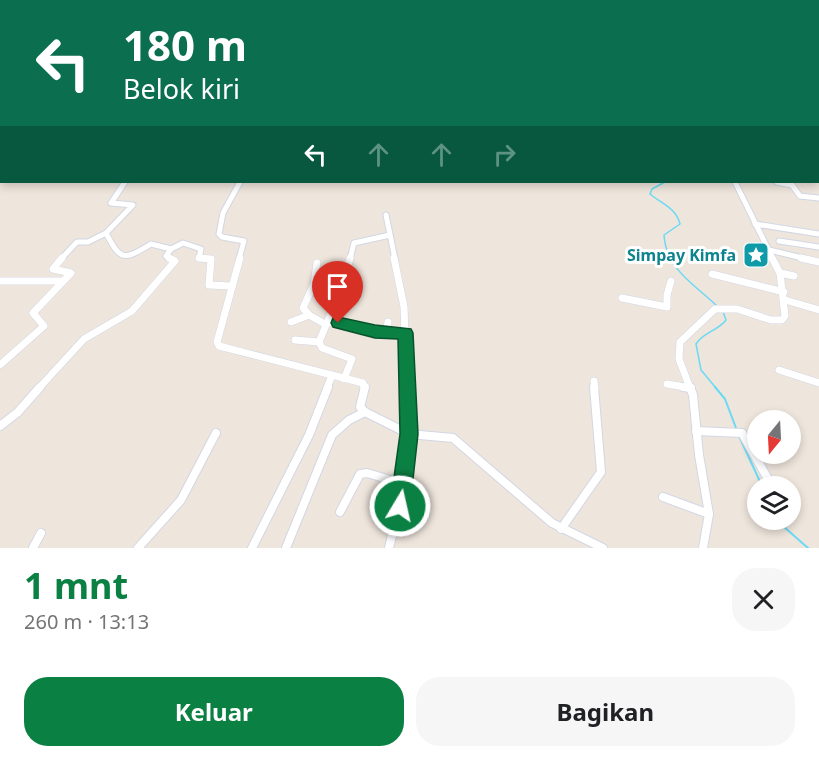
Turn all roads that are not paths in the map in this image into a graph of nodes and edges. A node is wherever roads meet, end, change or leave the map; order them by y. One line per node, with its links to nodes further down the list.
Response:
1 (124, 183): 8 (street)
2 (239, 183): 23 (street)
3 (735, 183): 7 (street)
4 (785, 183): 5 (street)
5 (819, 198)
6 (386, 215): 10 (street)
7 (754, 224): 9 (street); 14 (street)
8 (106, 232): 13 (street); 21 (street)
9 (819, 234)
10 (390, 235): 31 (street); 33 (street)
11 (779, 241): 12 (street)
12 (816, 247): 15 (street)
13 (171, 249): 23 (street); 45 (street)
14 (770, 250): 15 (street); 17 (street)
15 (819, 261)
16 (316, 263): 28 (street)
17 (780, 273): 19 (street); 24 (street)
18 (712, 274): 24 (street)
19 (794, 276)
20 (0, 281): 21 (street)
21 (63, 281): 36 (street)
22 (671, 281): 25 (street)
23 (232, 286): 38 (street)
24 (784, 292): 26 (street)
25 (622, 298)
26 (785, 300): 27 (street); 43 (street)
27 (819, 310)
28 (309, 315): 29 (street); 31 (street)
29 (291, 322)
30 (387, 322): 32 (street)
31 (325, 324): 32 (street); 35 (street)
32 (386, 332): 33 (street)
33 (406, 333): 48 (street)
34 (295, 340): 35 (street)
35 (319, 342): 39 (street)
36 (0, 365)
37 (779, 370): 41 (street)
38 (332, 375): 39 (street); 58 (street)
39 (344, 379): 44 (street)
40 (594, 381): 54 (street)
41 (819, 383)
42 (667, 384): 43 (street)
43 (692, 388): 46 (street)
44 (364, 412): 48 (street); 59 (street)
45 (0, 426)
46 (696, 431): 49 (street); 53 (street)
47 (216, 433): 57 (street)
48 (409, 434): 50 (street); 54 (street)
49 (766, 476)
50 (404, 484): 52 (street); 60 (street)
51 (663, 497): 53 (street)
52 (340, 512)
53 (709, 514): 62 (street)
54 (561, 529): 61 (street)
55 (41, 533): 56 (street)
56 (33, 548)
57 (138, 548)
58 (252, 548)
59 (286, 548)
60 (389, 548)
61 (603, 548)
62 (703, 548)

